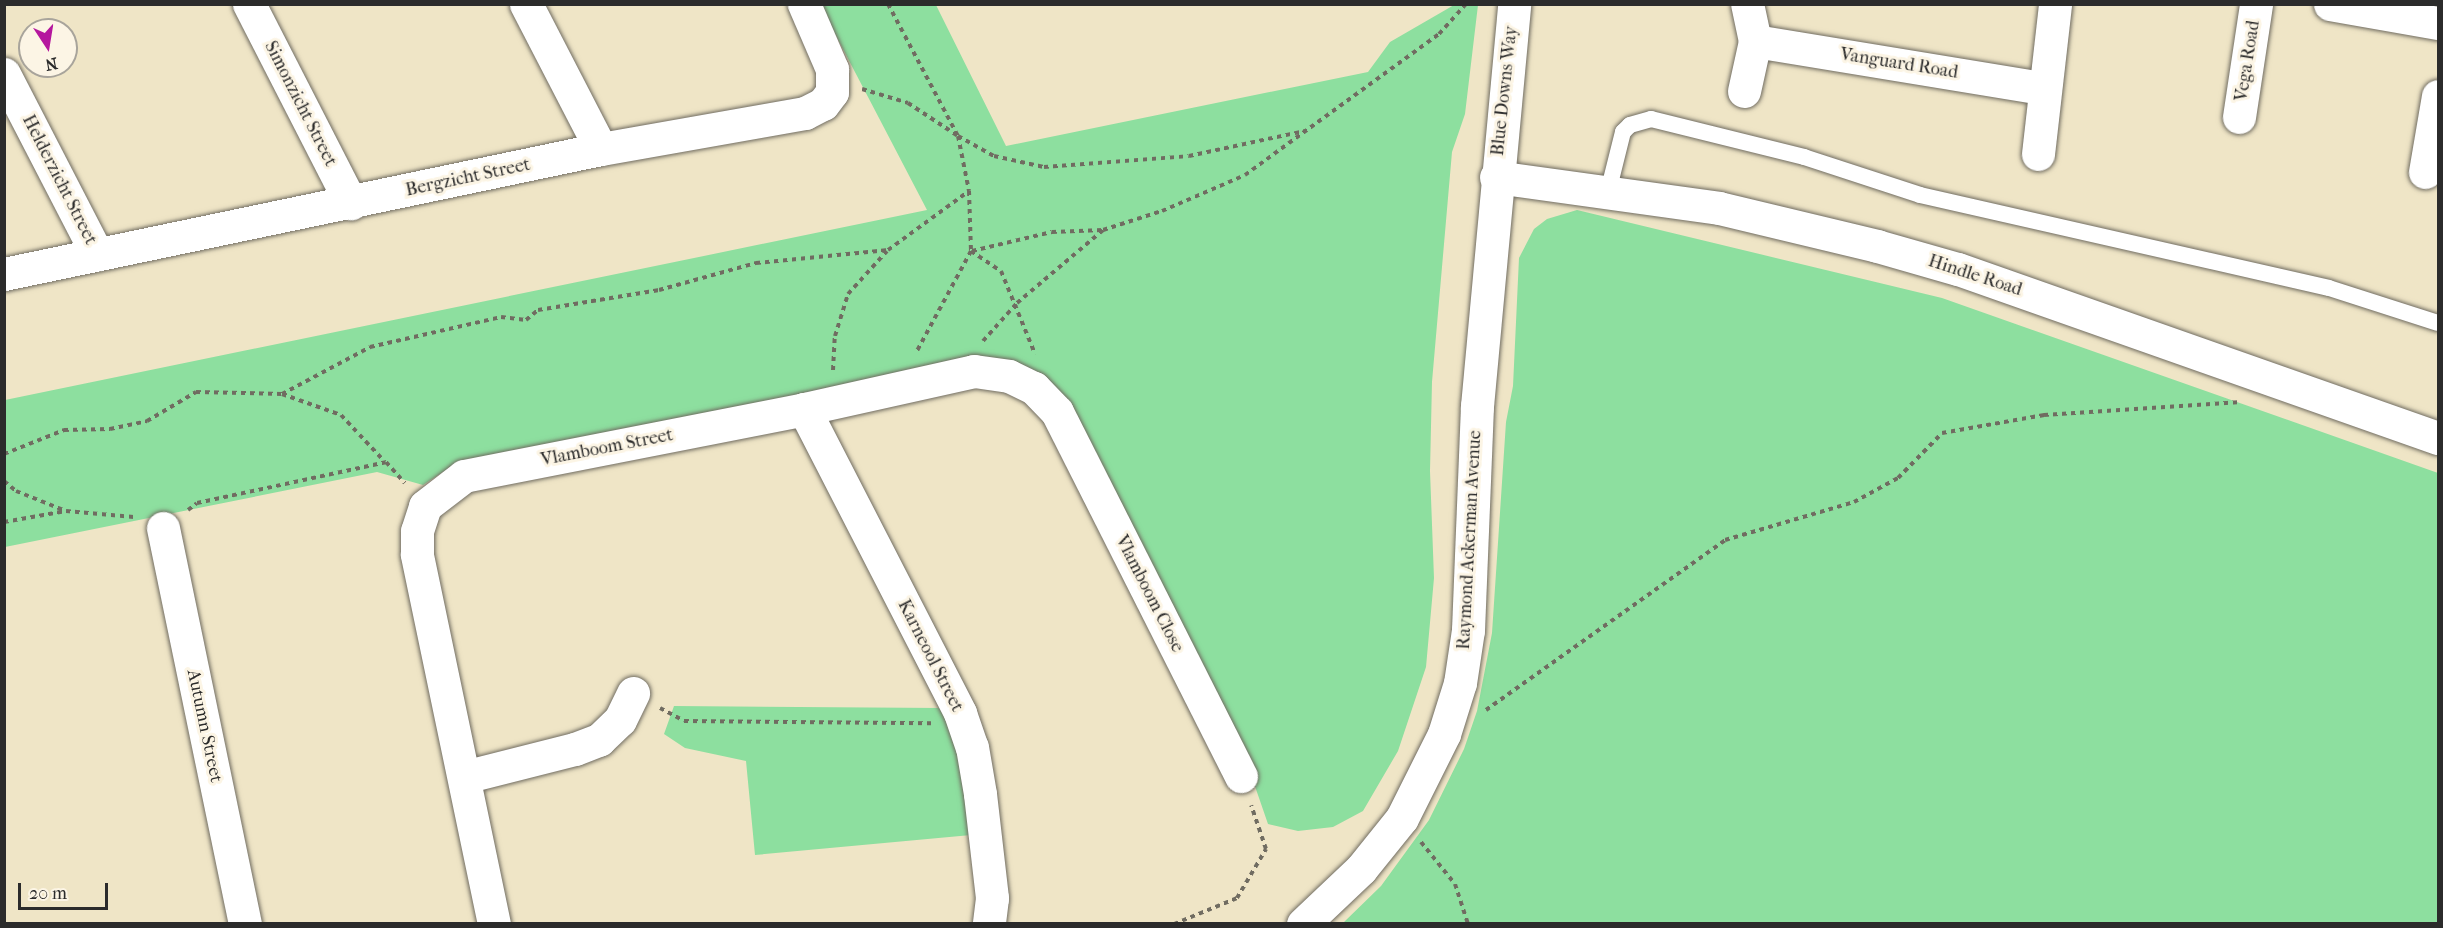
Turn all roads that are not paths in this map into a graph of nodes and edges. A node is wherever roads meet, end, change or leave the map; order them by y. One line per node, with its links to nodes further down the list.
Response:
1 (249, 4): 22 (street, Simonzicht Street)
2 (526, 4): 17 (street)
3 (804, 4): 17 (street, Bergzicht Street)
4 (1514, 4): 20 (street, Blue Downs Way)
5 (1747, 4): 10 (street)
6 (2055, 4): 12 (street)
7 (2256, 4): 15 (street, Vega Road)
8 (2330, 4): 9 (street)
9 (2439, 23)
10 (1755, 41): 12 (street, Vanguard Road); 13 (street)
11 (4, 74): 23 (street, Helderzicht Street)
12 (2043, 88): 18 (street)
13 (1744, 91)
14 (2439, 96): 16 (street)
15 (2239, 117)
16 (2434, 140): 19 (street)
17 (601, 149): 22 (street, Bergzicht Street)
18 (2038, 154)
19 (2425, 172)
20 (1496, 177): 21 (street, Hindle Road); 36 (street, Raymond Ackerman Avenue)
21 (1608, 192): 25 (lane); 28 (street, Hindle Road)
22 (351, 203): 23 (street, Bergzicht Street)
23 (97, 254): 24 (street, Bergzicht Street)
24 (4, 274)
25 (2439, 323)
26 (818, 406): 27 (street, Vlamboom Street); 32 (street, Vlamboom Street); 35 (street, Karneool Street)
27 (1057, 412): 31 (street, Vlamboom Close)
28 (2439, 438)
29 (163, 528): 33 (street, Autumn Street)
30 (633, 693): 32 (street)
31 (1241, 776)
32 (464, 777): 34 (street)
33 (245, 924)
34 (494, 924)
35 (989, 924)
36 (1303, 924)

